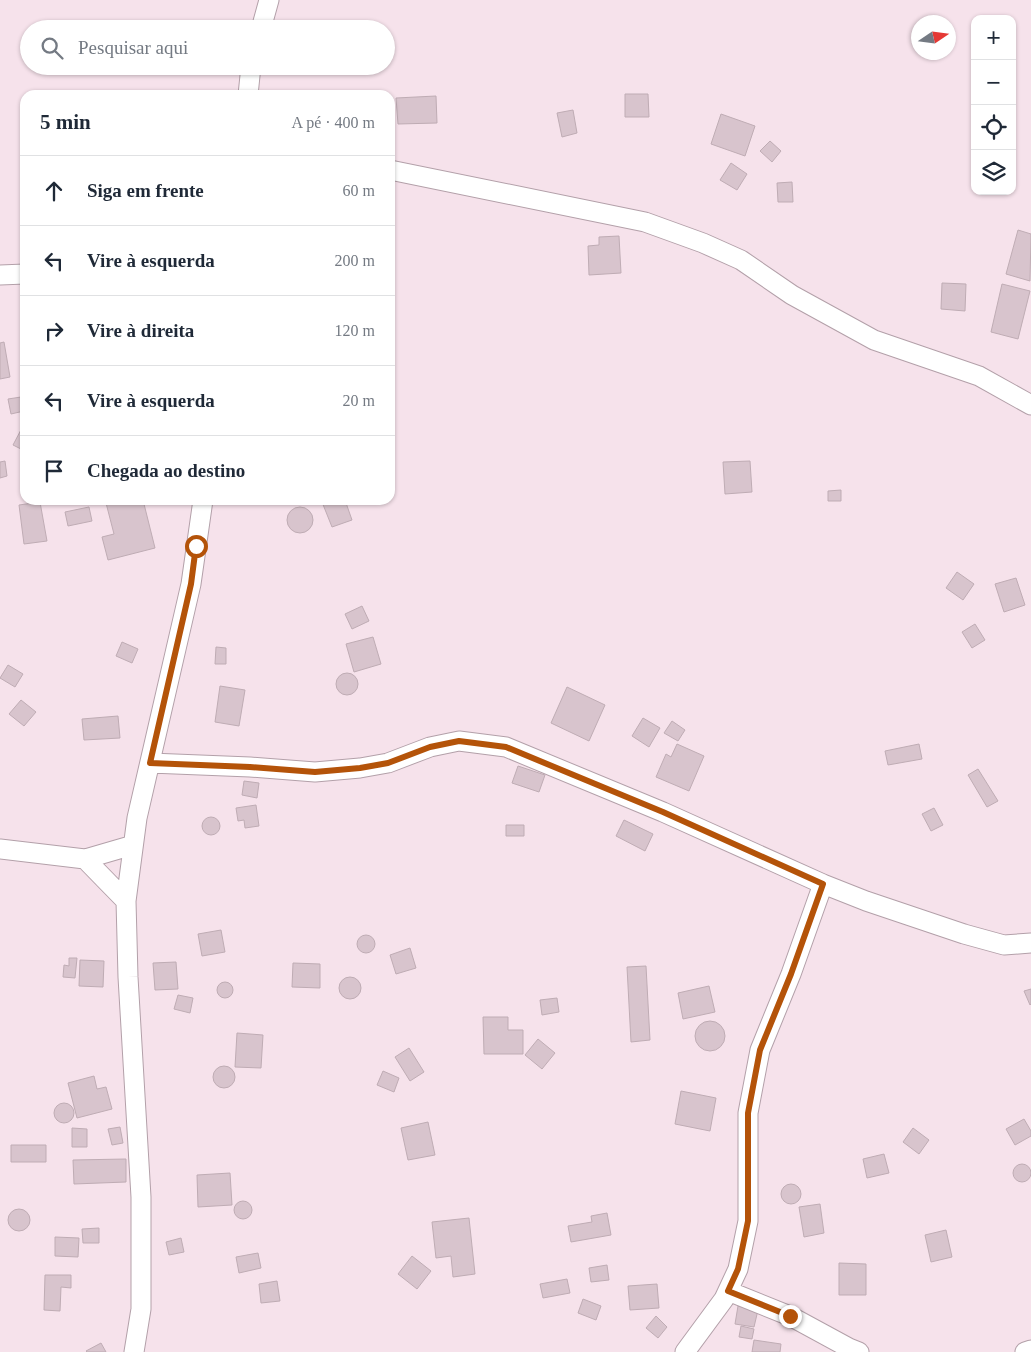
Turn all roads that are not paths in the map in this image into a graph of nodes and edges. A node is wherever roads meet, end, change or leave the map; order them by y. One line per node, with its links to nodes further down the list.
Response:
1 (269, 0): 2 (street)
2 (263, 20)
3 (250, 75): 4 (street)
4 (249, 90)
5 (395, 171): 8 (street)
6 (20, 274): 7 (street)
7 (0, 275)
8 (1031, 405)
9 (202, 505): 10 (street)
10 (150, 763): 11 (street); 14 (street)
11 (133, 845): 13 (street); 15 (street)
12 (0, 849): 13 (street)
13 (85, 859): 15 (street)
14 (823, 884): 16 (street); 17 (street)
15 (126, 901): 19 (street)
16 (1031, 943)
17 (728, 1291): 20 (street); 21 (street)
18 (1031, 1350): 22 (street)
19 (134, 1352)
20 (685, 1352)
21 (860, 1352)
22 (1025, 1352)

